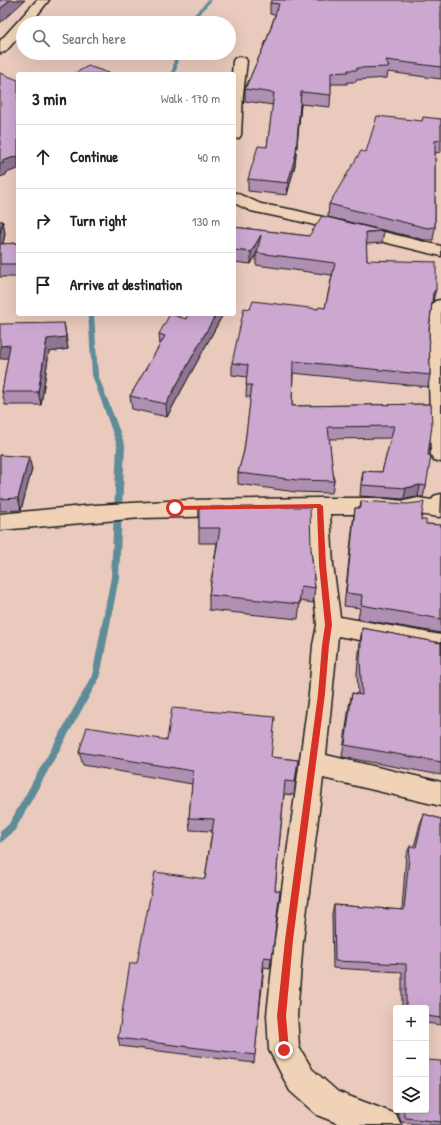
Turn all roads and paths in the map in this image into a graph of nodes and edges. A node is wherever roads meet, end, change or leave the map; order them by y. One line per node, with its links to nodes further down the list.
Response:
1 (43, 0): 2 (street)
2 (29, 16)
3 (16, 31): 4 (street)
4 (0, 49)
5 (240, 61): 6 (street)
6 (236, 94)
7 (236, 198): 8 (street)
8 (441, 258)
9 (441, 305): 10 (street)
10 (441, 455)
11 (441, 502): 12 (street)
12 (320, 506): 13 (street); 14 (street)
13 (0, 522)
14 (329, 625): 15 (street); 16 (street)
15 (441, 646)
16 (312, 764): 17 (street); 18 (street)
17 (441, 794)
18 (385, 1125)

